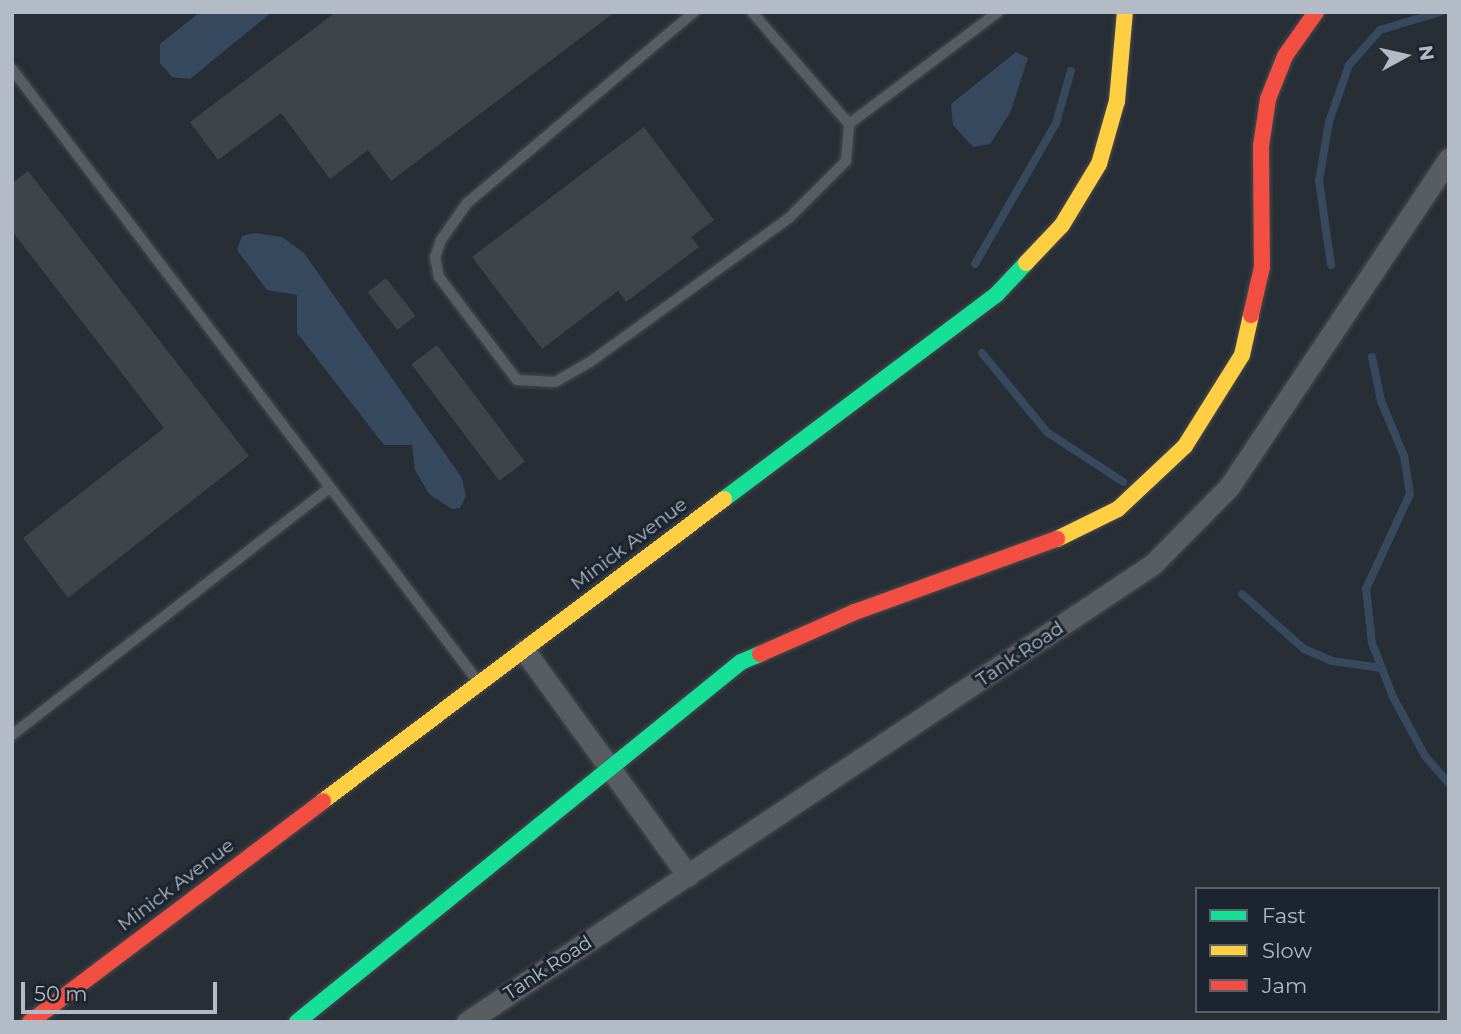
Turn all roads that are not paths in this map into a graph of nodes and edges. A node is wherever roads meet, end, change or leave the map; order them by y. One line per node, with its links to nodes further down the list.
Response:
1 (694, 12): 7 (lane)
2 (752, 12): 7 (lane)
3 (998, 12): 7 (lane)
4 (1125, 12): 10 (street, Minick Avenue)
5 (1316, 12): 13 (street)
6 (12, 69): 9 (lane)
7 (849, 124)
8 (1449, 158): 14 (street, Tank Road)
9 (330, 487): 11 (lane); 12 (lane)
10 (524, 650): 11 (street, Minick Avenue); 13 (street)
11 (479, 683): 15 (street, Minick Avenue)
12 (12, 735)
13 (608, 766): 14 (street); 16 (street)
14 (688, 876): 17 (street, Tank Road)
15 (30, 1022)
16 (297, 1022)
17 (467, 1022)

